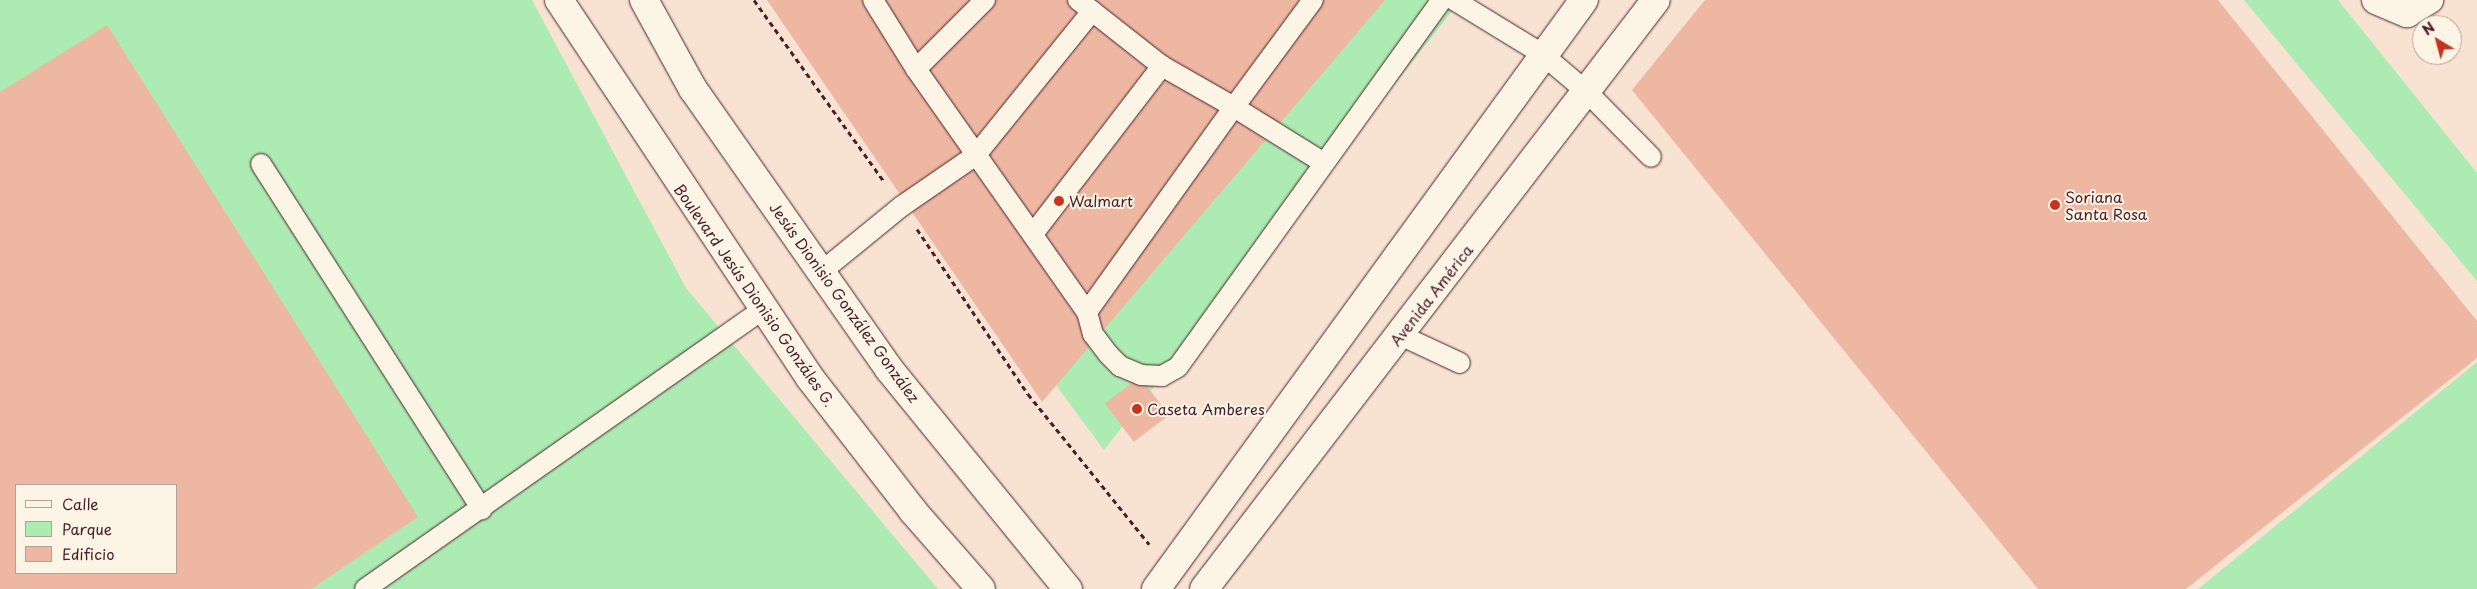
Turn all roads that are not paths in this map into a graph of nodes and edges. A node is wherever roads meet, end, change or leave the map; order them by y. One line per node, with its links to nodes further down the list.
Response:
1 (644, 0): 23 (main road, Jesús Dionisio González González)
2 (873, 0): 15 (lane)
3 (984, 0): 15 (lane)
4 (1313, 0): 17 (lane)
5 (1442, 0): 20 (lane)
6 (1454, 0): 13 (lane)
7 (1584, 0): 13 (main road)
8 (1656, 0): 16 (main road, Avenida América)
9 (2376, 0): 10 (main road)
10 (2424, 4)
11 (1085, 5): 14 (lane); 18 (lane)
12 (562, 6): 24 (main road, Boulevard Jesús Dionisio Gonzáles G.)
13 (1542, 54): 16 (lane); 29 (main road)
14 (1162, 66): 17 (lane); 22 (lane)
15 (916, 69): 18 (lane)
16 (1587, 92): 19 (lane); 26 (main road, Avenida América)
17 (1234, 107): 20 (lane); 25 (lane)
18 (976, 155): 22 (lane); 23 (lane)
19 (1650, 157)
20 (1324, 163): 25 (lane)
21 (262, 164): 28 (lane)
22 (1033, 234): 25 (lane)
23 (822, 272): 32 (main road, Jesús Dionisio González González)
24 (762, 310): 28 (lane); 31 (main road, Boulevard Jesús Dionisio Gonzáles G.)
25 (1087, 312)
26 (1400, 335): 27 (lane); 33 (main road, Avenida América)
27 (1460, 363)
28 (482, 509): 30 (lane)
29 (1163, 579)
30 (364, 589)
31 (981, 589)
32 (1068, 589)
33 (1204, 589)

